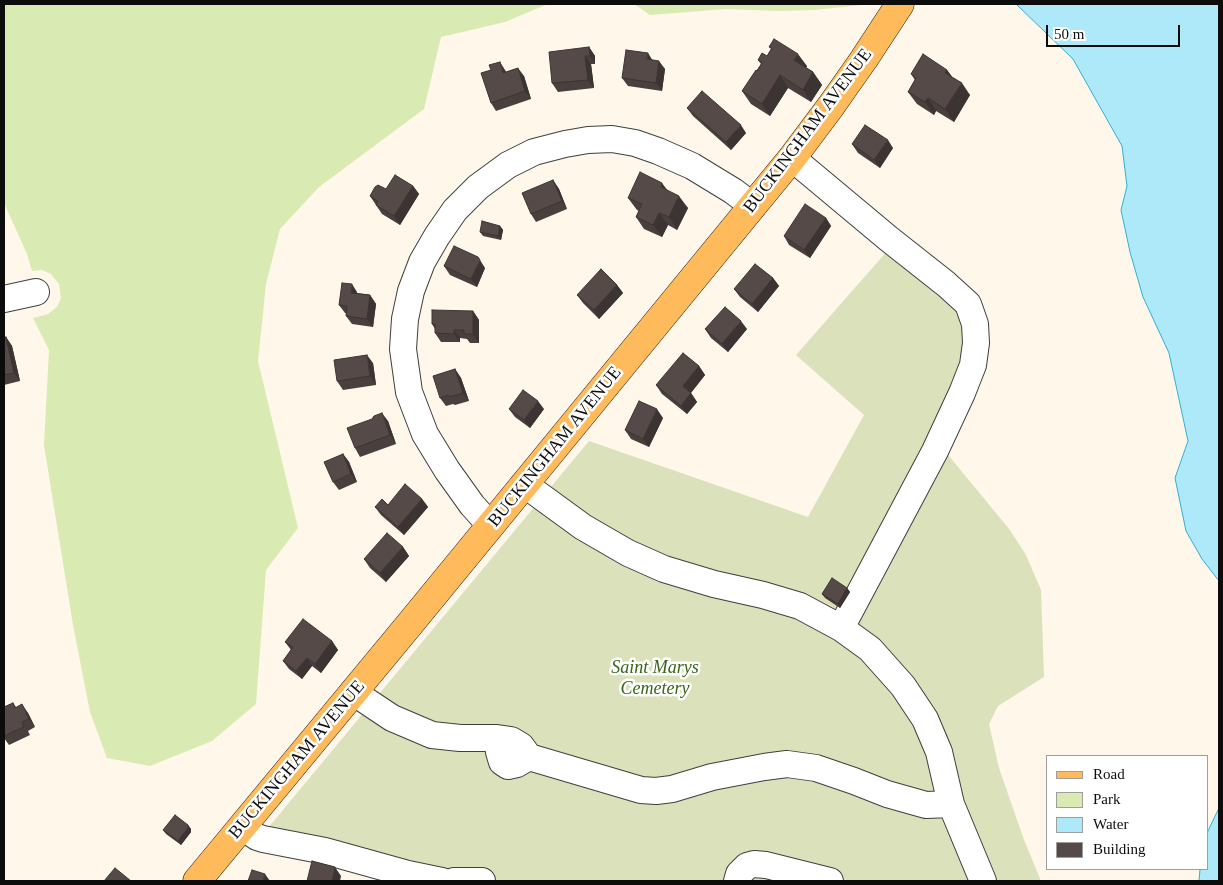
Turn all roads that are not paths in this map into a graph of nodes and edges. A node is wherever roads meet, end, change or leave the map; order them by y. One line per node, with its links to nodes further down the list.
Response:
1 (900, 4): 2 (main road, BUCKINGHAM AVENUE)
2 (792, 158): 3 (main road, BUCKINGHAM AVENUE); 8 (street)
3 (753, 206): 6 (main road, BUCKINGHAM AVENUE); 7 (street)
4 (36, 292): 5 (street)
5 (4, 299)
6 (524, 484): 7 (main road, BUCKINGHAM AVENUE); 8 (street)
7 (490, 525): 9 (main road, BUCKINGHAM AVENUE)
8 (841, 628): 10 (street)
9 (353, 692): 10 (street); 11 (main road, BUCKINGHAM AVENUE)
10 (951, 804): 18 (street)
11 (242, 827): 12 (main road, BUCKINGHAM AVENUE); 13 (street)
12 (197, 881)
13 (442, 881)
14 (454, 881): 15 (street)
15 (482, 881)
16 (737, 881): 17 (street)
17 (830, 881)
18 (983, 881)

